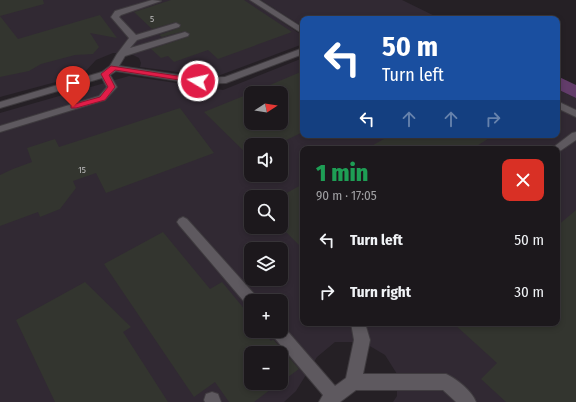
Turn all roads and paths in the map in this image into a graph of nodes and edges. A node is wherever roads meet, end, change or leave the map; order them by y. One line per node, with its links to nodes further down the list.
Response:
1 (254, 0): 4 (street)
2 (157, 1): 6 (street)
3 (176, 25): 6 (street)
4 (300, 30)
5 (185, 34): 8 (street)
6 (134, 38): 8 (street)
7 (300, 52): 9 (street)
8 (121, 54): 9 (street)
9 (114, 68): 10 (street)
10 (105, 74): 11 (street); 14 (street)
11 (0, 105)
12 (560, 106): 13 (street)
13 (576, 114)
14 (0, 129)
15 (576, 135): 16 (street)
16 (560, 146)
17 (183, 222): 18 (street)
18 (246, 294)
19 (359, 326): 21 (street)
20 (283, 338): 22 (street)
21 (353, 382): 22 (street); 23 (street)
22 (330, 399)
23 (468, 402)

